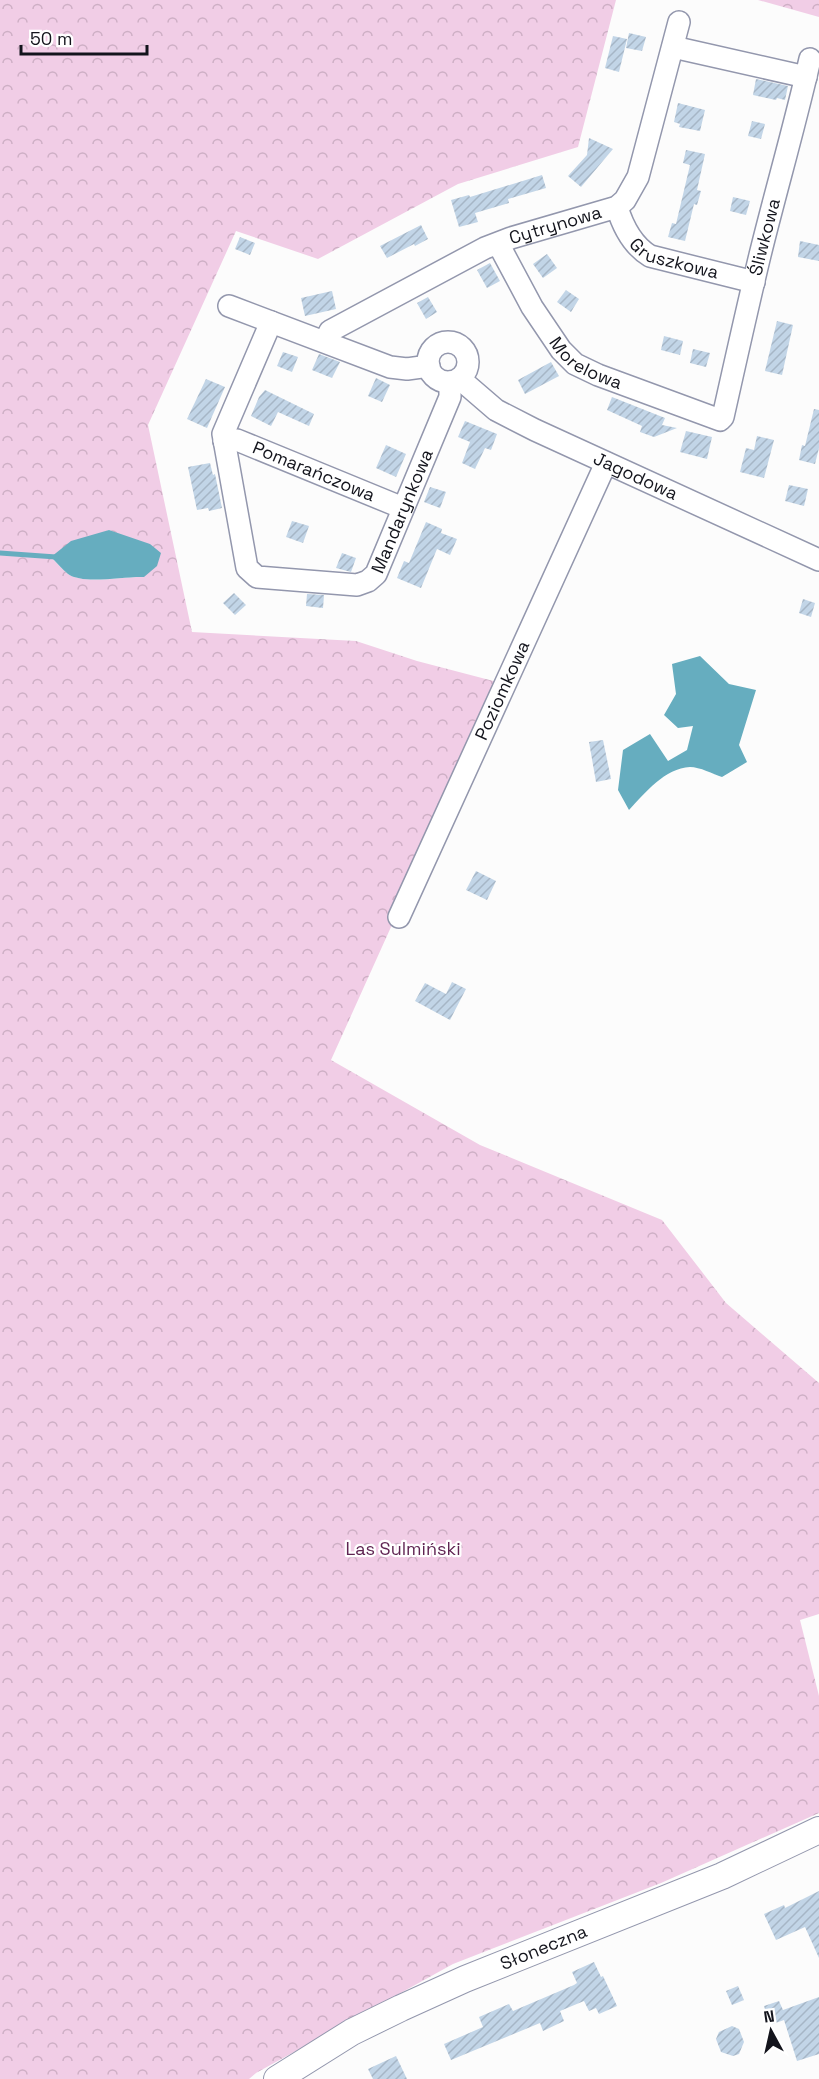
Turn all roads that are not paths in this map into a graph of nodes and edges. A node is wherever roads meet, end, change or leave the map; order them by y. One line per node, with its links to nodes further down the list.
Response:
1 (680, 22): 2 (street, Cytrynowa)
2 (673, 48): 3 (street, Cytrynowa); 5 (street, Śliwkowa)
3 (617, 207): 4 (street, Cytrynowa); 5 (street, Gruszkowa)
4 (500, 243): 8 (street, Cytrynowa); 11 (street, Morelowa)
5 (754, 282): 11 (street, Śliwkowa)
6 (229, 306): 7 (street)
7 (272, 322): 8 (street); 12 (street, Mandarynkowa)
8 (325, 341): 9 (street)
9 (429, 366): 10 (street); 10 (street)
10 (455, 381): 13 (street, Jagodowa); 14 (street, Mandarynkowa)
11 (723, 417)
12 (224, 441): 14 (street, Pomarańczowa); 14 (street, Mandarynkowa)
13 (606, 463): 15 (street, Jagodowa); 16 (street, Poziomkowa)
14 (403, 508)
15 (819, 560)
16 (399, 918)
17 (819, 1830): 18 (street, Słoneczna)
18 (277, 2079)

